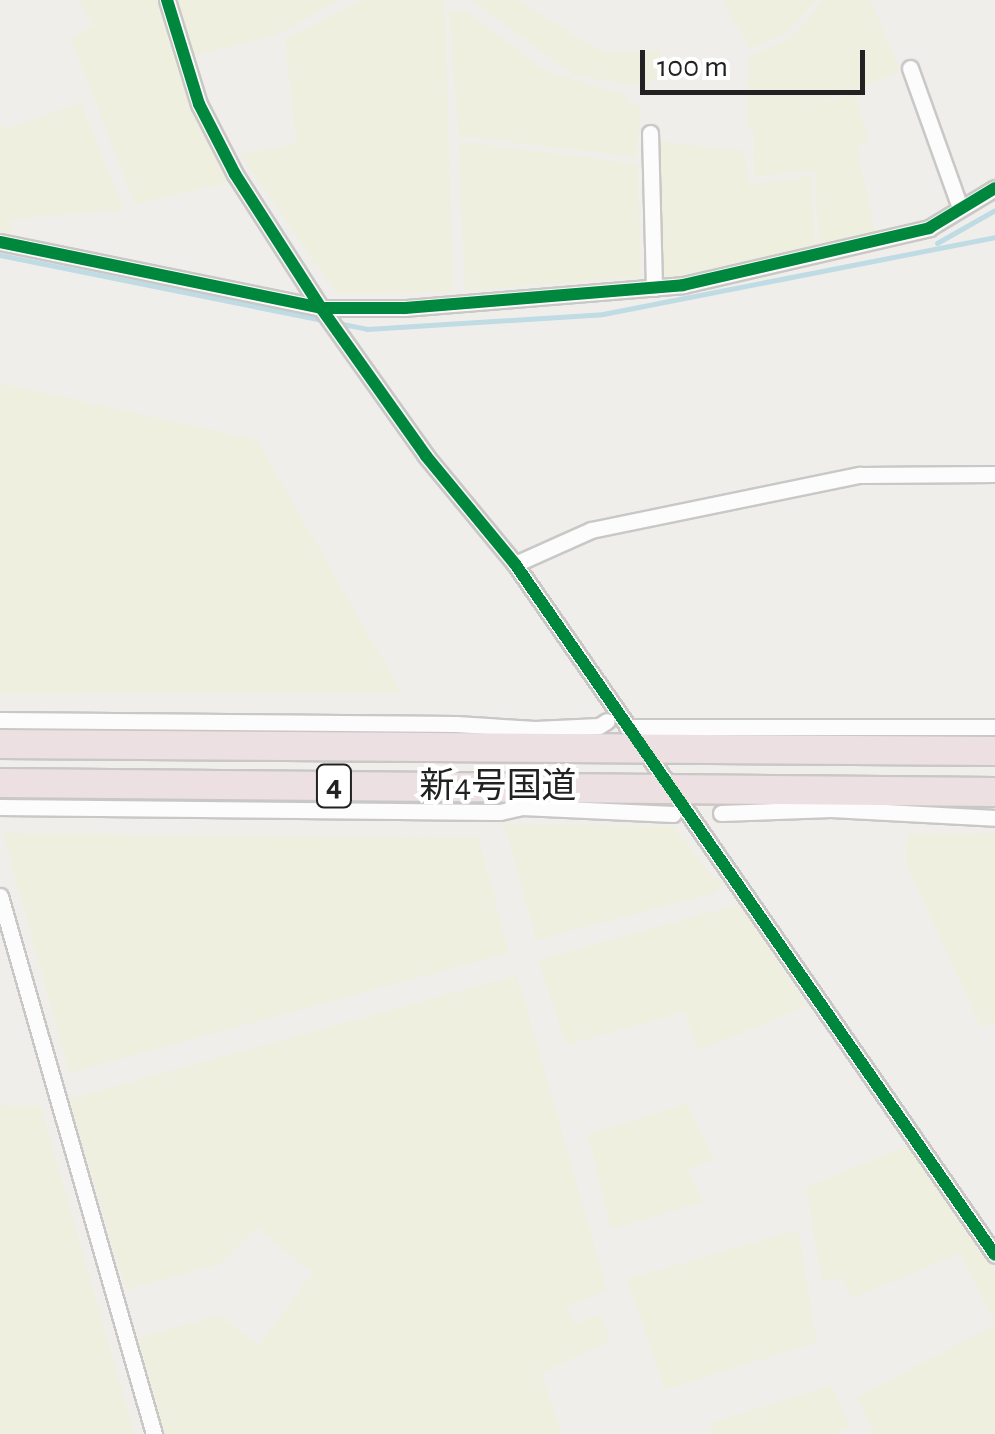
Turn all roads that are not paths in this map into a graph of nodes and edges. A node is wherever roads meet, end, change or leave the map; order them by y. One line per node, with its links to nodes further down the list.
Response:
1 (167, 0): 8 (street)
2 (910, 68): 5 (street)
3 (650, 134): 7 (street)
4 (995, 188): 5 (street)
5 (960, 208): 7 (street)
6 (0, 242): 8 (street)
7 (654, 288): 8 (street)
8 (321, 308): 10 (street)
9 (995, 474): 10 (street)
10 (515, 564): 15 (street)
11 (0, 720): 14 (street)
12 (607, 721): 14 (street)
13 (995, 727): 15 (street)
14 (512, 738): 15 (highway, 新4号国道 / 4); 16 (highway, 新4号国道 / 4)
15 (635, 738): 17 (highway, 新4号国道 / 4); 22 (street)
16 (0, 744)
17 (995, 751)
18 (0, 783): 20 (highway, 新4号国道 / 4)
19 (995, 792): 21 (highway, 新4号国道 / 4)
20 (556, 798): 22 (highway, 新4号国道 / 4); 23 (street)
21 (814, 799): 22 (highway, 新4号国道 / 4); 24 (street); 25 (street)
22 (671, 801): 27 (street)
23 (0, 807)
24 (721, 812)
25 (995, 818)
26 (0, 896): 28 (street)
27 (995, 1255)
28 (154, 1434)

